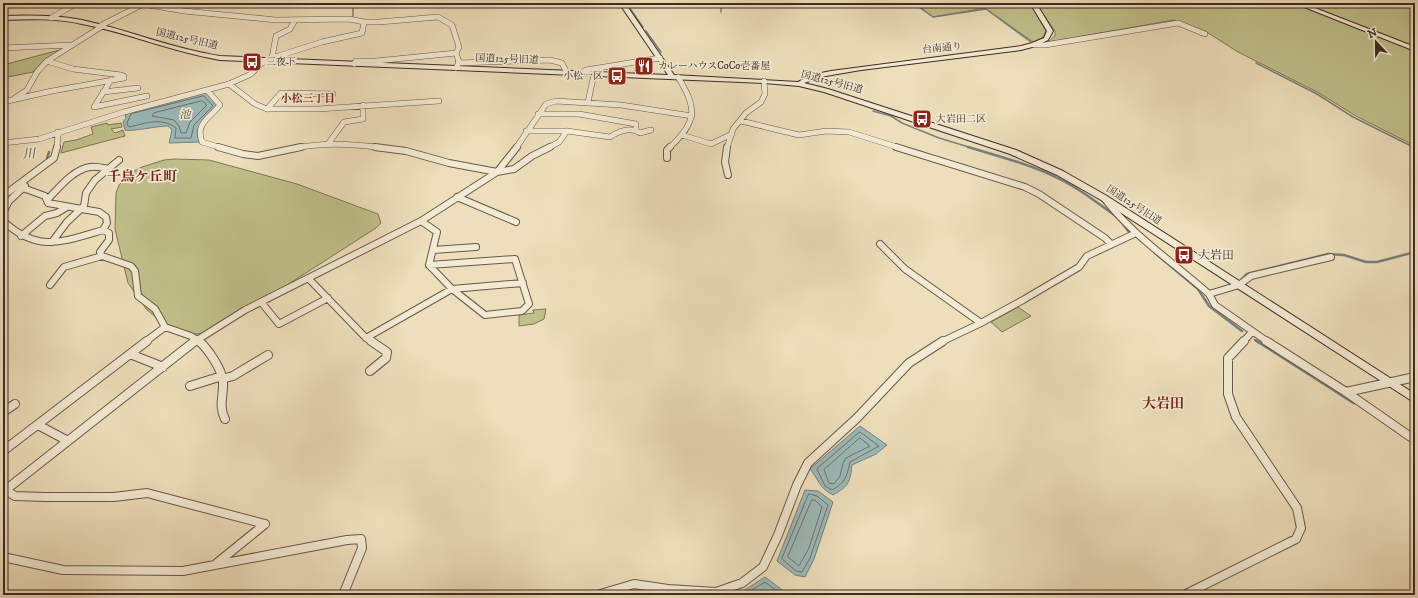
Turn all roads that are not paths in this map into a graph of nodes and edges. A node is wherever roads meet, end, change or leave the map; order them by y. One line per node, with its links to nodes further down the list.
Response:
1 (10, 3): 7 (street)
2 (77, 3): 9 (street)
3 (622, 3): 19 (street)
4 (1032, 3): 15 (street, 台南通り)
5 (1297, 3): 17 (street)
6 (144, 4): 10 (street); 12 (street)
7 (3, 6)
8 (3, 18): 9 (street, 国道125号旧道)
9 (51, 18): 12 (street, 国道125号旧道)
10 (295, 20): 11 (street); 20 (street)
11 (364, 22): 18 (street); 20 (street)
12 (100, 27): 14 (street); 20 (street, 国道125号旧道)
13 (1205, 34): 15 (street)
14 (71, 45): 16 (street); 21 (street)
15 (1034, 45): 31 (street, 台南通り)
16 (3, 48)
17 (1415, 49)
18 (456, 53): 22 (street); 23 (street)
19 (660, 58): 25 (street); 27 (street)
20 (270, 59): 22 (street, 国道125号旧道); 30 (street)
21 (47, 61): 28 (street); 37 (street)
22 (354, 64): 23 (street, 国道125号旧道)
23 (457, 66): 24 (street, 国道125号旧道); 24 (street)
24 (567, 73): 25 (street, 国道125号旧道)
25 (581, 73): 26 (street, 国道125号旧道)
26 (594, 74): 27 (street, 国道125号旧道); 40 (street)
27 (675, 77): 29 (street, 国道125号旧道); 44 (street)
28 (111, 80): 34 (street); 37 (street)
29 (764, 81): 31 (street, 国道125号旧道); 45 (street)
30 (229, 84): 33 (street); 42 (street)
31 (799, 84): 66 (street, 国道125号旧道)
32 (138, 88): 34 (street)
33 (207, 90): 50 (street); 54 (street)
34 (103, 92): 36 (street)
35 (333, 94): 42 (street)
36 (147, 96)
37 (14, 100): 39 (street)
38 (439, 101): 41 (street)
39 (3, 102)
40 (588, 102): 43 (street); 44 (street)
41 (363, 105): 42 (street); 54 (street)
42 (267, 109)
43 (538, 114): 46 (street); 48 (street)
44 (692, 116): 52 (street)
45 (741, 121): 51 (street); 79 (street)
46 (636, 130): 47 (street); 49 (street)
47 (651, 130)
48 (526, 131): 49 (street); 59 (street)
49 (567, 131): 59 (street)
50 (58, 132): 53 (street); 57 (street)
51 (732, 134): 52 (street); 60 (street)
52 (682, 135): 55 (street)
53 (3, 143)
54 (328, 144): 59 (street)
55 (667, 158)
56 (119, 160): 58 (street)
57 (44, 167): 61 (street); 63 (street)
58 (109, 169): 67 (street); 69 (street)
59 (497, 172): 65 (street)
60 (728, 175)
61 (23, 188): 67 (street); 70 (street)
62 (3, 190): 63 (street)
63 (10, 191): 64 (street)
64 (3, 196)
65 (457, 197): 72 (street); 73 (street)
66 (1104, 198): 75 (street); 88 (street, 国道125号旧道)
67 (47, 200): 68 (street)
68 (67, 206): 69 (street); 76 (street)
69 (81, 209): 74 (street); 77 (street)
70 (3, 213)
71 (3, 221): 76 (street)
72 (421, 221): 81 (street); 85 (street)
73 (516, 222)
74 (103, 230): 77 (street); 82 (street)
75 (1136, 233): 79 (street); 90 (street)
76 (21, 236): 77 (street)
77 (52, 242)
78 (880, 244): 93 (street)
79 (1111, 244): 93 (street)
80 (476, 247): 81 (street)
81 (432, 250): 84 (street)
82 (102, 256): 87 (street); 94 (street)
83 (1331, 257): 88 (street)
84 (429, 265): 86 (street); 89 (street)
85 (309, 279): 91 (street); 92 (street)
86 (523, 283): 89 (street); 89 (street)
87 (50, 285)
88 (1239, 285): 90 (street); 104 (street, 国道125号旧道)
89 (452, 289): 96 (street)
90 (1210, 294): 95 (street)
91 (328, 298): 92 (street); 96 (street)
92 (261, 302): 97 (street)
93 (981, 323): 119 (street)
94 (165, 327): 97 (street); 98 (street)
95 (1252, 332): 106 (street); 120 (street)
96 (366, 338): 101 (street)
97 (198, 339): 100 (street); 103 (street)
98 (130, 354): 100 (street); 111 (street)
99 (268, 356): 103 (street)
100 (163, 366): 113 (street)
101 (370, 371)
102 (1415, 377): 104 (street)
103 (222, 378): 105 (street); 110 (street)
104 (1391, 383): 106 (street); 107 (street, 国道125号旧道)
105 (190, 386)
106 (1346, 392): 112 (street)
107 (1415, 399)
108 (15, 404): 109 (street)
109 (3, 412)
110 (225, 419)
111 (38, 425): 113 (street); 114 (street)
112 (1415, 440)
113 (68, 441): 115 (street)
114 (4, 448)
115 (4, 491): 117 (street)
116 (3, 557): 117 (street)
117 (216, 564): 118 (street)
118 (343, 595)
119 (597, 595)
120 (1184, 595)

